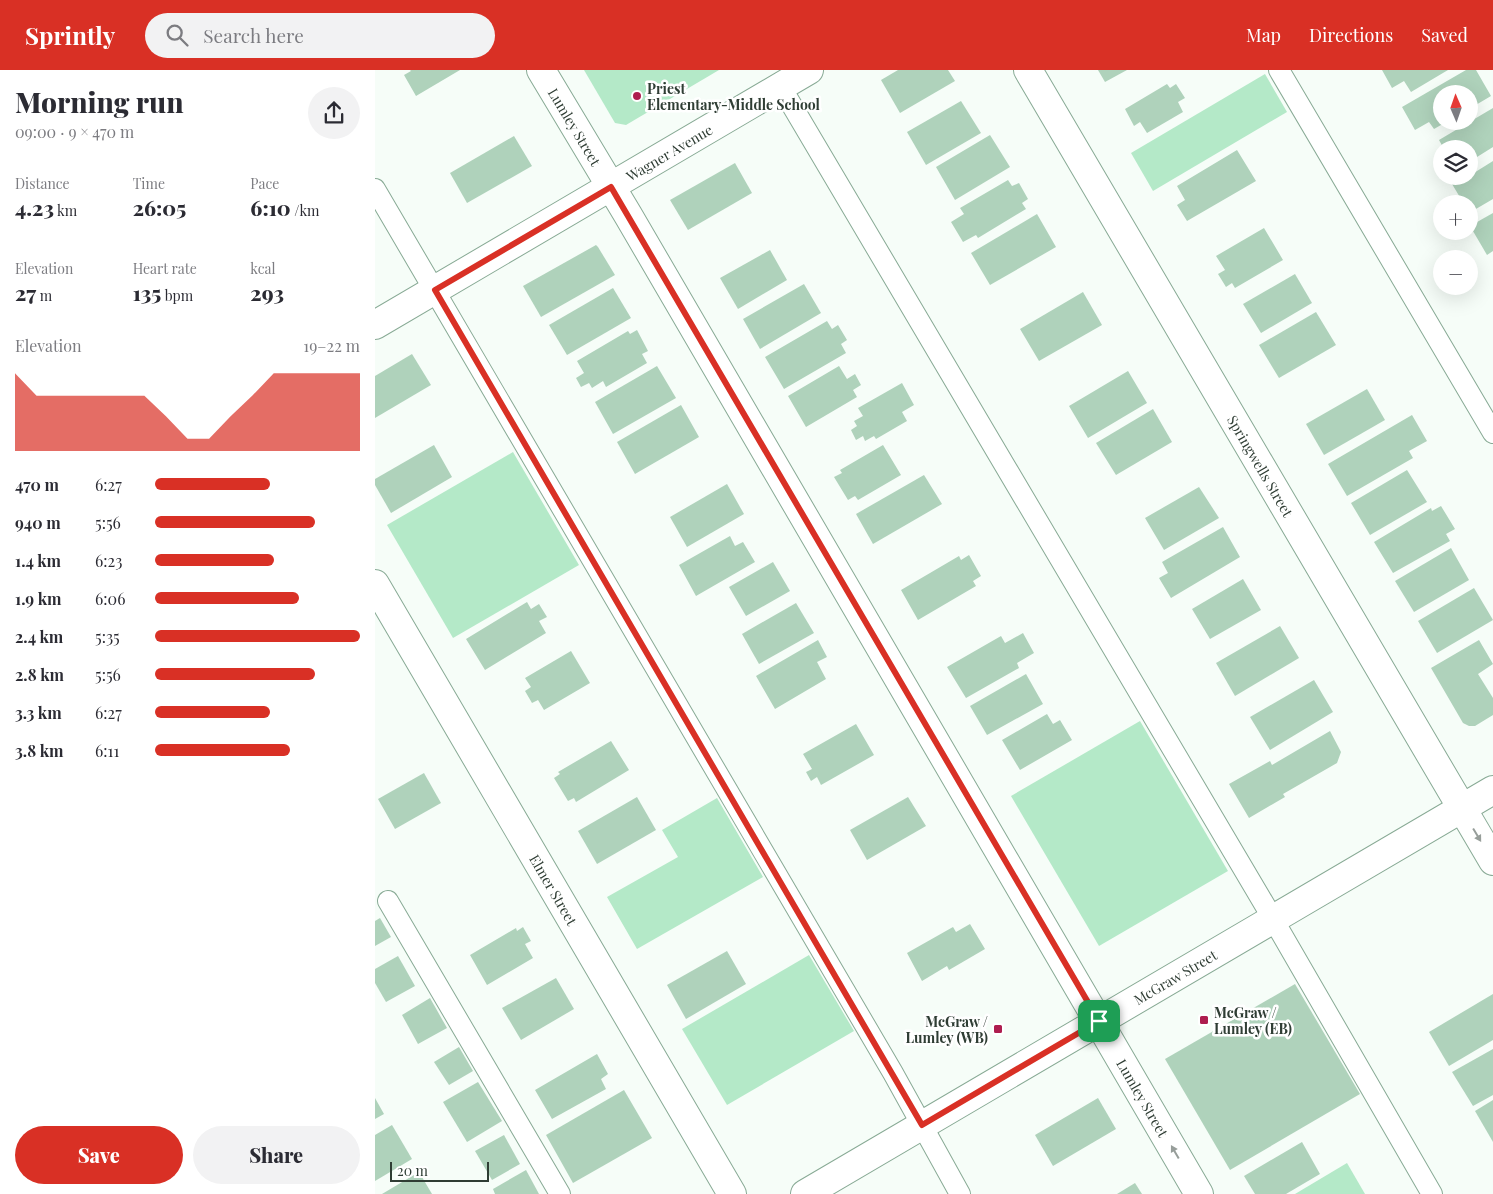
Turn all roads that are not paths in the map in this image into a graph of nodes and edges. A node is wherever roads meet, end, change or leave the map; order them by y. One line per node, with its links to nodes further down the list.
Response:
1 (541, 70): 6 (street, Lumley Street)
2 (809, 70): 5 (street, Wagner Avenue)
3 (1028, 70): 13 (street, Springwells Street)
4 (1279, 70): 10 (lane)
5 (781, 87): 6 (street, Wagner Avenue); 16 (lane)
6 (611, 187): 8 (street, Wagner Avenue); 17 (street, Lumley Street)
7 (375, 189): 8 (lane)
8 (435, 290): 9 (street, Wagner Avenue); 18 (lane)
9 (375, 325)
10 (1493, 433)
11 (375, 584): 20 (street, Elmer Street)
12 (1493, 790): 13 (street, McGraw Street)
13 (1462, 808): 14 (street, Springwells Street, one-way to 14); 16 (street, McGraw Street)
14 (1493, 861)
15 (388, 901): 19 (lane)
16 (1273, 919): 17 (street, McGraw Street); 24 (lane)
17 (1099, 1021): 18 (street, McGraw Street); 23 (street, Lumley Street, one-way to 17)
18 (922, 1125): 21 (street, McGraw Street); 22 (lane)
19 (560, 1194)
20 (732, 1194)
21 (805, 1194)
22 (960, 1194)
23 (1199, 1194)
24 (1432, 1194)

